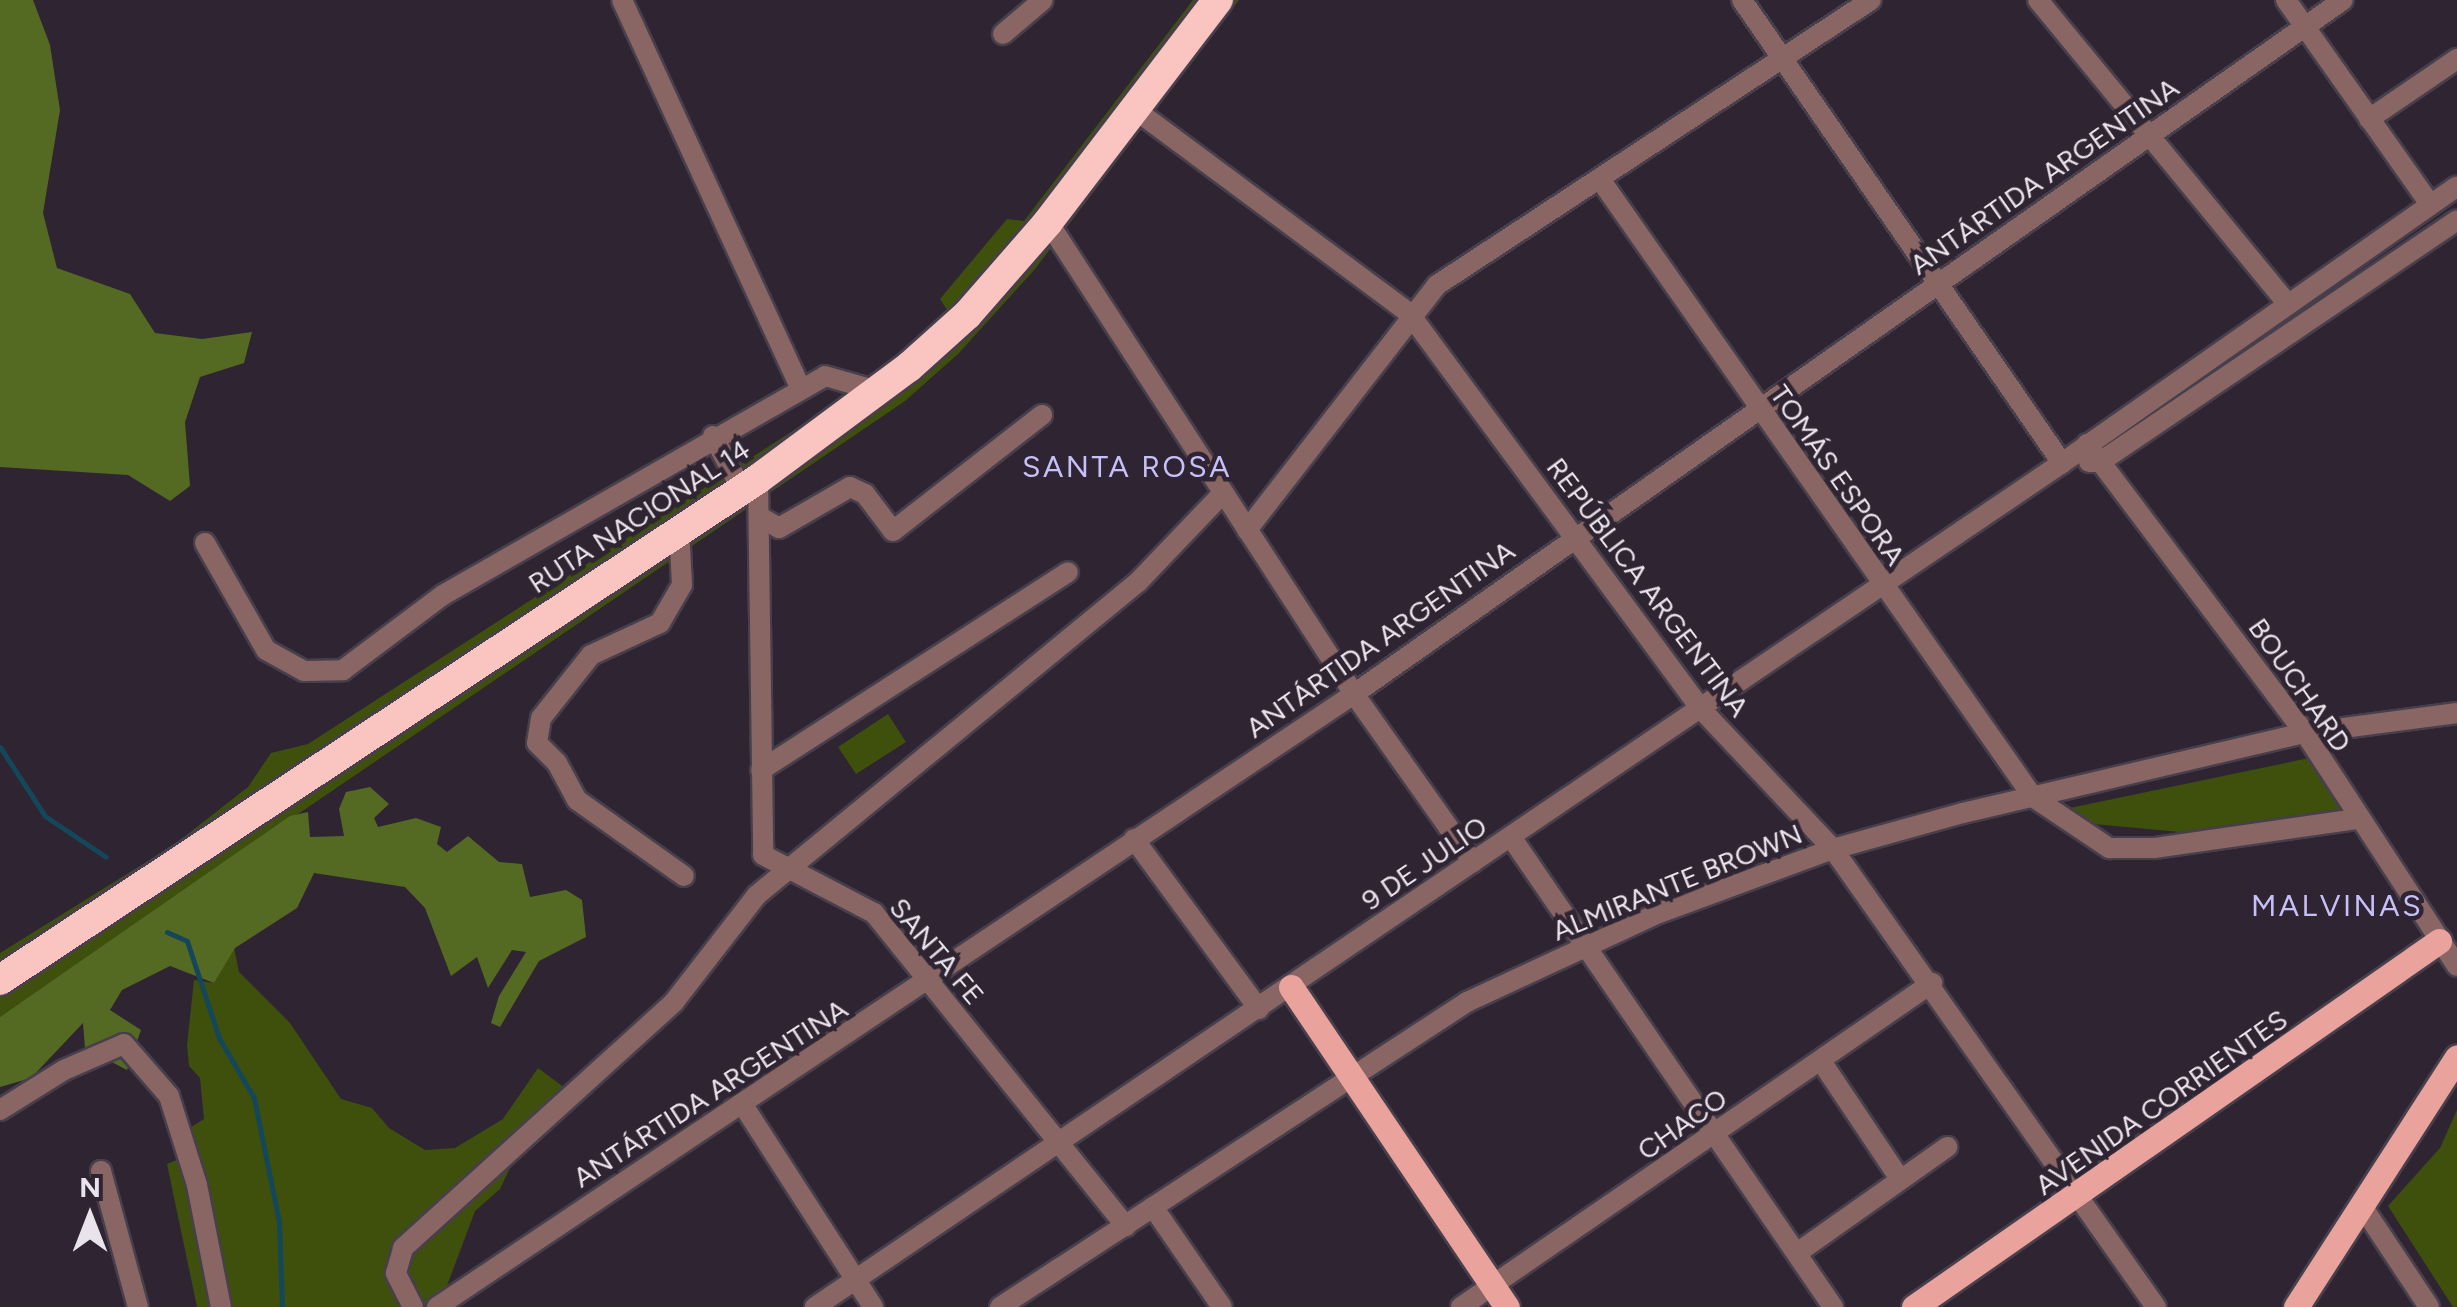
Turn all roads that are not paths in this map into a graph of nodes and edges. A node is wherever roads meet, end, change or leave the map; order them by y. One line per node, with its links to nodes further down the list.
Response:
1 (622, 0): 24 (street)
2 (1044, 0): 10 (street)
3 (1742, 0): 11 (street)
4 (1871, 0): 11 (street)
5 (2038, 0): 15 (street)
6 (2286, 0): 9 (street)
7 (2344, 0): 9 (street, ANTÁRTIDA ARGENTINA)
8 (1205, 8): 13 (highway, RUTA NACIONAL 14)
9 (2304, 27): 14 (street); 15 (street, ANTÁRTIDA ARGENTINA)
10 (1003, 34)
11 (1782, 58): 16 (street); 21 (street)
12 (2457, 59): 14 (street)
13 (1137, 111): 20 (highway, RUTA NACIONAL 14); 23 (street, REPÚBLICA ARGENTINA)
14 (2369, 119): 18 (street)
15 (2150, 134): 21 (street, ANTÁRTIDA ARGENTINA); 22 (street)
16 (1602, 182): 23 (street); 26 (street, TOMÁS ESPORA)
17 (2457, 186): 18 (street)
18 (2430, 204): 22 (street)
19 (2457, 220): 29 (street)
20 (1048, 222): 25 (highway, RUTA NACIONAL 14); 32 (street)
21 (1939, 284): 26 (street, ANTÁRTIDA ARGENTINA); 30 (street)
22 (2288, 304): 29 (street)
23 (1409, 313): 35 (street); 36 (street, REPÚBLICA ARGENTINA)
24 (801, 389): 25 (street); 28 (street)
25 (877, 391): 31 (highway, RUTA NACIONAL 14)
26 (1759, 408): 36 (street, ANTÁRTIDA ARGENTINA); 39 (street, TOMÁS ESPORA)
27 (1042, 415): 33 (street)
28 (714, 436): 31 (street); 37 (street)
29 (2094, 453): 30 (street); 43 (street, BOUCHARD)
30 (2062, 463): 39 (street, 9 DE JULIO)
31 (750, 484): 33 (street, SANTA FE); 34 (highway, RUTA NACIONAL 14)
32 (1223, 493): 35 (street); 51 (street)
33 (760, 518): 44 (street, SANTA FE)
34 (679, 529): 52 (street); 56 (highway, RUTA NACIONAL 14)
35 (1247, 530): 40 (street)
36 (1572, 538): 40 (street, ANTÁRTIDA ARGENTINA); 41 (street, REPÚBLICA ARGENTINA)
37 (205, 543)
38 (1068, 572): 44 (street)
39 (1879, 583): 41 (street, 9 DE JULIO); 45 (street, TOMÁS ESPORA)
40 (1354, 694): 48 (street, ANTÁRTIDA ARGENTINA); 50 (street)
41 (1701, 709): 47 (street, 9 DE JULIO); 49 (street, REPÚBLICA ARGENTINA)
42 (2457, 712): 43 (street, ALMIRANTE BROWN)
43 (2305, 734): 45 (street, ALMIRANTE BROWN); 46 (street, BOUCHARD)
44 (761, 770): 51 (street, SANTA FE)
45 (2033, 797): 46 (street); 49 (street, ALMIRANTE BROWN)
46 (2356, 819): 53 (street, BOUCHARD)
47 (1511, 838): 50 (street, 9 DE JULIO); 54 (street)
48 (1134, 839): 57 (street, ANTÁRTIDA ARGENTINA); 60 (street)
49 (1834, 848): 54 (street, ALMIRANTE BROWN); 58 (street, REPÚBLICA ARGENTINA)
50 (1473, 862): 59 (street, 9 DE JULIO)
51 (787, 872): 57 (street, SANTA FE); 80 (street)
52 (684, 876)
53 (2439, 941): 55 (street, BOUCHARD); 71 (main road, AVENIDA CORRIENTES)
54 (1586, 947): 63 (street, ALMIRANTE BROWN); 66 (street)
55 (2457, 966)
56 (0, 980)
57 (929, 982): 64 (street, ANTÁRTIDA ARGENTINA); 67 (street, SANTA FE)
58 (1932, 982): 62 (street, CHACO); 71 (street, REPÚBLICA ARGENTINA)
59 (1291, 987): 60 (street, 9 DE JULIO); 63 (main road)
60 (1258, 1009): 67 (street, 9 DE JULIO)
61 (2457, 1057): 72 (main road)
62 (1821, 1060): 66 (street, CHACO); 70 (street)
63 (1352, 1078): 73 (street, ALMIRANTE BROWN); 77 (main road)
64 (743, 1105): 76 (street); 81 (street, ANTÁRTIDA ARGENTINA)
65 (0, 1110): 79 (street)
66 (1716, 1134): 75 (street); 77 (street, CHACO)
67 (1056, 1141): 74 (street, SANTA FE); 76 (street, 9 DE JULIO)
68 (1947, 1147): 70 (street)
69 (100, 1171): 78 (street)
70 (1900, 1179): 75 (street)
71 (2078, 1199): 88 (main road, AVENIDA CORRIENTES); 89 (street, REPÚBLICA ARGENTINA)
72 (2362, 1206): 90 (main road); 91 (street)
73 (1153, 1207): 74 (street, ALMIRANTE BROWN); 85 (street)
74 (1126, 1226): 84 (street, ALMIRANTE BROWN)
75 (1798, 1253): 87 (street)
76 (854, 1278): 82 (street, 9 DE JULIO); 83 (street)
77 (1500, 1297): 86 (street, CHACO)
78 (138, 1307)
79 (220, 1307)
80 (413, 1307)
81 (437, 1307)
82 (815, 1307)
83 (873, 1307)
84 (1000, 1307)
85 (1222, 1307)
86 (1461, 1307)
87 (1833, 1307)
88 (1914, 1307)
89 (2156, 1307)
90 (2296, 1307)
91 (2429, 1307)

